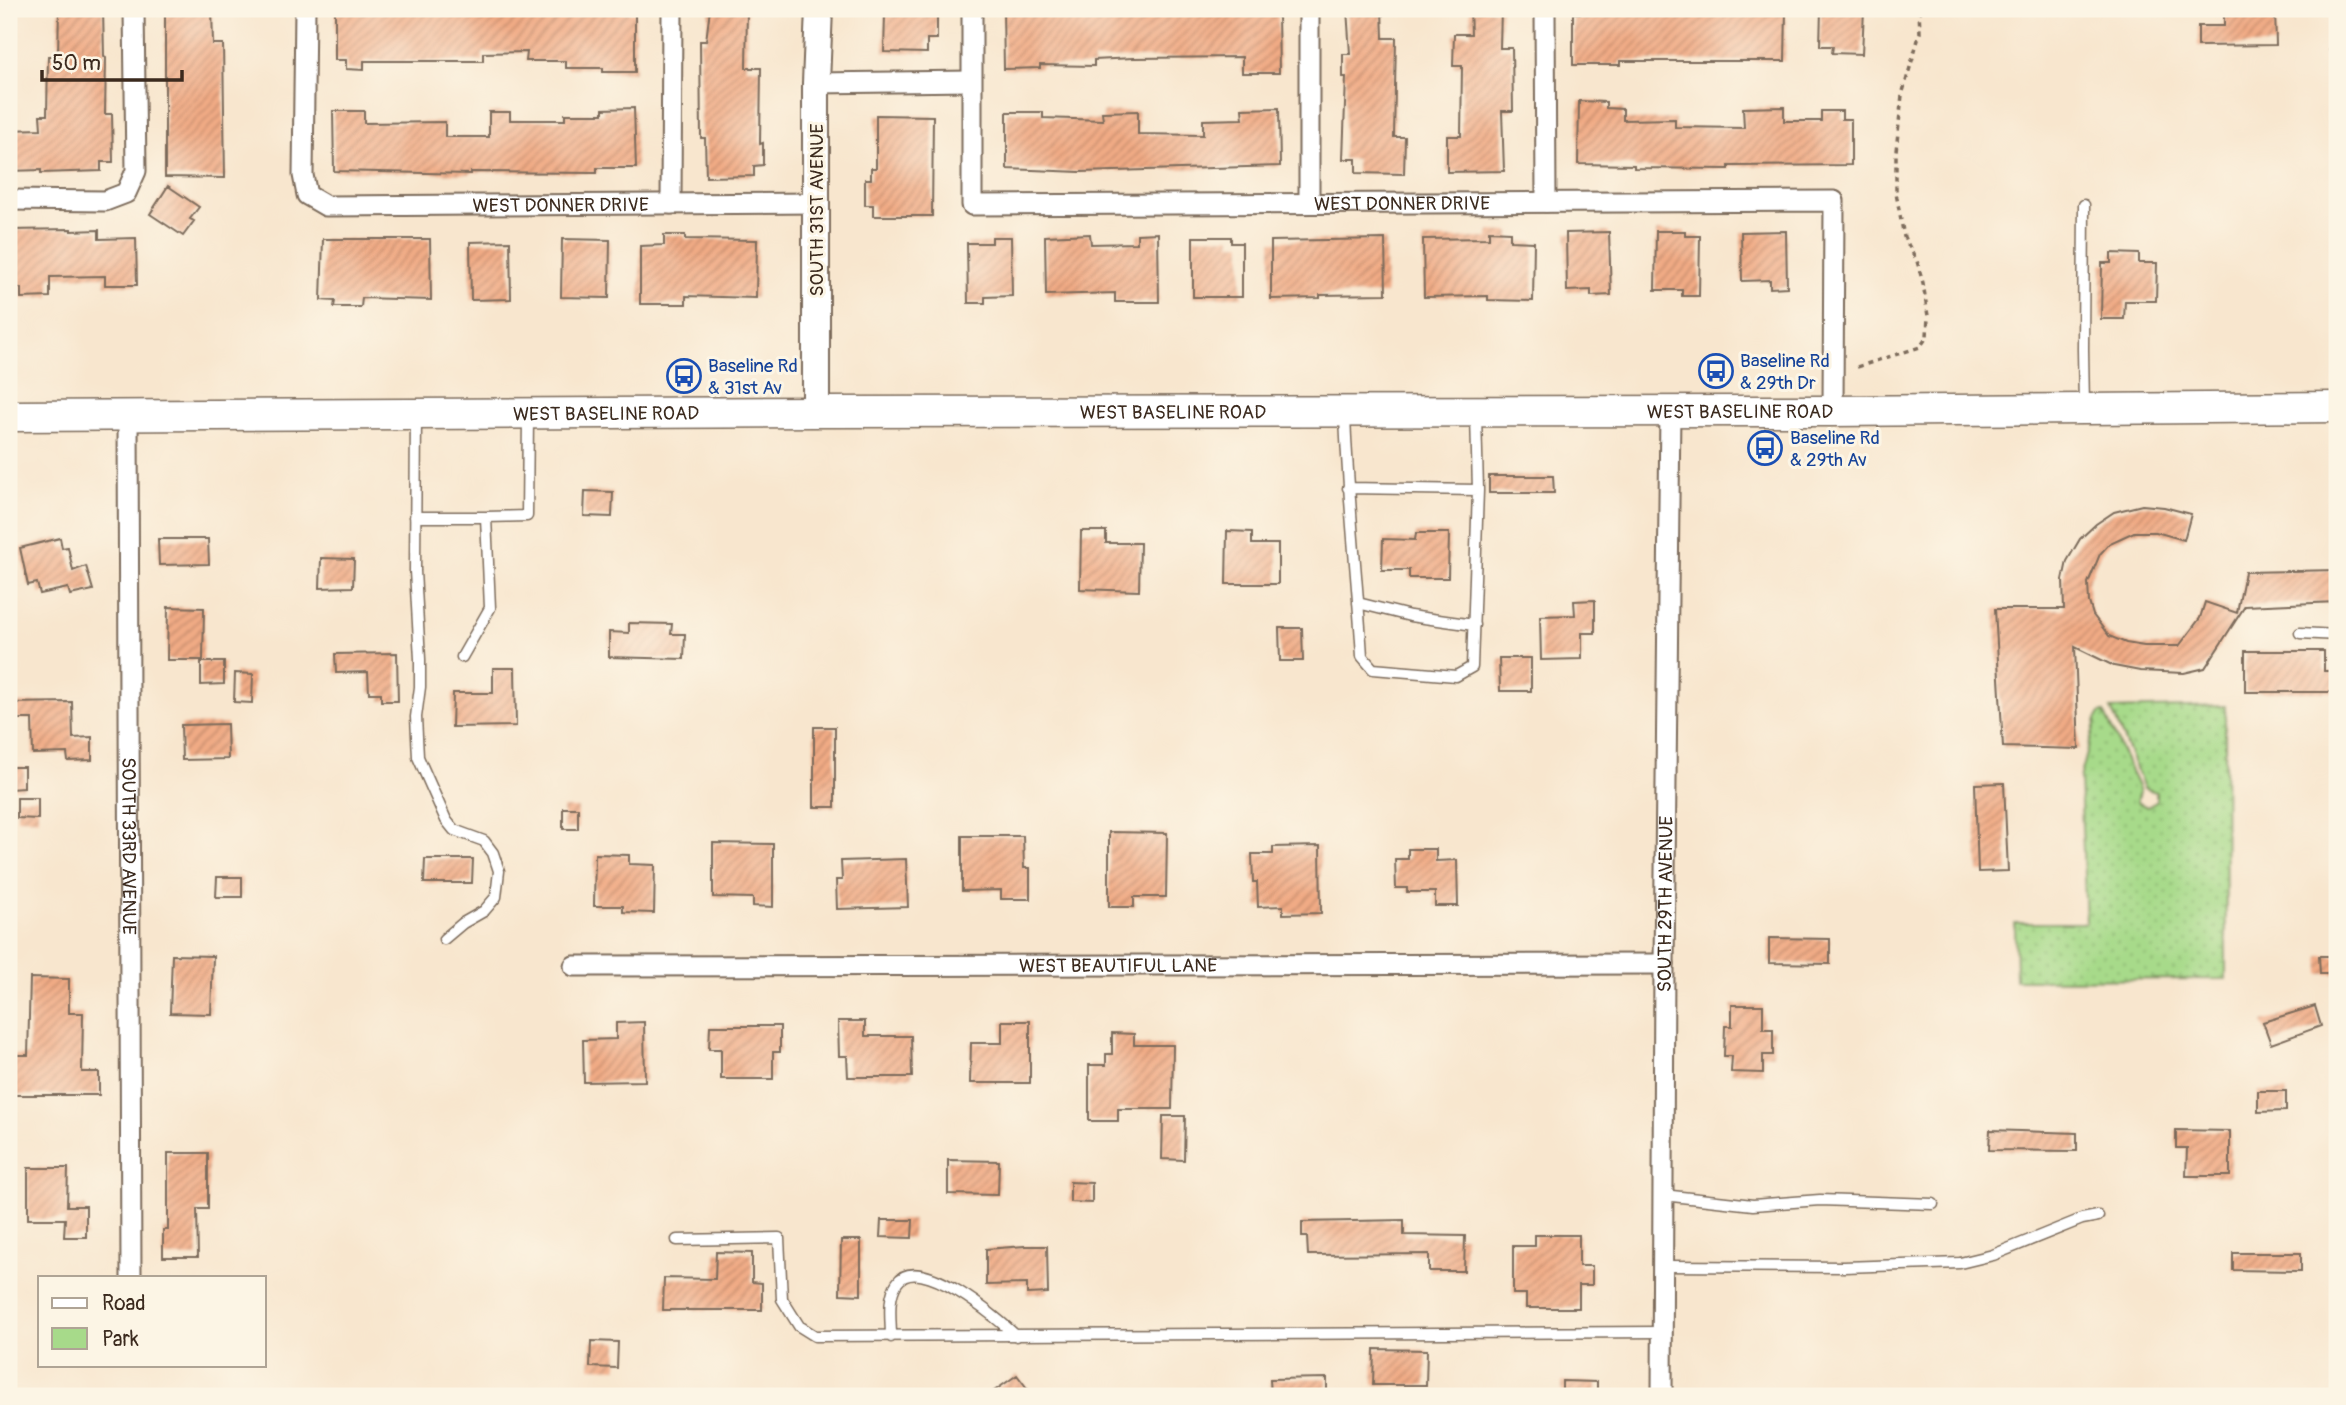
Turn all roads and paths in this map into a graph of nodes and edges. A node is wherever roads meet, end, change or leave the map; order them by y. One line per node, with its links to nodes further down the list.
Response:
1 (134, 9): 11 (street)
2 (305, 9): 15 (street, WEST DONNER DRIVE)
3 (672, 9): 15 (street)
4 (819, 9): 10 (street, SOUTH 31ST AVENUE)
5 (972, 9): 9 (street)
6 (1309, 9): 14 (street)
7 (1545, 9): 12 (street)
8 (1919, 9): 17 (path)
9 (971, 81): 10 (street); 14 (street, WEST DONNER DRIVE)
10 (816, 83): 13 (street, SOUTH 31ST AVENUE)
11 (9, 200)
12 (1546, 202): 14 (street, WEST DONNER DRIVE); 22 (street, WEST DONNER DRIVE)
13 (816, 203): 15 (street, WEST DONNER DRIVE); 23 (street, SOUTH 31ST AVENUE)
14 (1309, 203)
15 (671, 204)
16 (2084, 205): 19 (lane)
17 (1857, 367)
18 (2337, 407): 19 (main road, WEST BASELINE ROAD)
19 (2084, 408): 22 (main road, WEST BASELINE ROAD)
20 (1475, 411): 21 (main road, WEST BASELINE ROAD); 24 (main road, WEST BASELINE ROAD); 30 (lane)
21 (1670, 411): 22 (main road, WEST BASELINE ROAD); 39 (street, SOUTH 29TH AVENUE)
22 (1833, 411)
23 (816, 412): 24 (main road, WEST BASELINE ROAD); 25 (main road, WEST BASELINE ROAD)
24 (1345, 412): 29 (lane)
25 (528, 414): 26 (main road, WEST BASELINE ROAD); 32 (lane)
26 (416, 415): 28 (main road, WEST BASELINE ROAD); 31 (lane)
27 (9, 416): 28 (main road, WEST BASELINE ROAD)
28 (128, 416): 46 (street, SOUTH 33RD AVENUE)
29 (1348, 488): 30 (lane); 33 (lane)
30 (1478, 490): 34 (lane)
31 (415, 517): 32 (lane); 38 (lane)
32 (486, 517): 37 (lane)
33 (1358, 603): 34 (lane); 34 (lane)
34 (1474, 625)
35 (2300, 633): 36 (lane)
36 (2337, 635)
37 (462, 657)
38 (444, 939)
39 (1664, 964): 40 (street, WEST BEAUTIFUL LANE); 41 (street, SOUTH 29TH AVENUE)
40 (574, 966)
41 (1663, 1195): 42 (lane); 45 (street, SOUTH 29TH AVENUE)
42 (1933, 1204)
43 (2098, 1216): 45 (lane)
44 (677, 1240): 48 (lane)
45 (1663, 1266): 47 (street, SOUTH 29TH AVENUE)
46 (131, 1276)
47 (1664, 1332): 49 (lane); 50 (street, SOUTH 29TH AVENUE)
48 (891, 1336): 49 (lane); 49 (lane)
49 (1016, 1336)
50 (1662, 1396)

